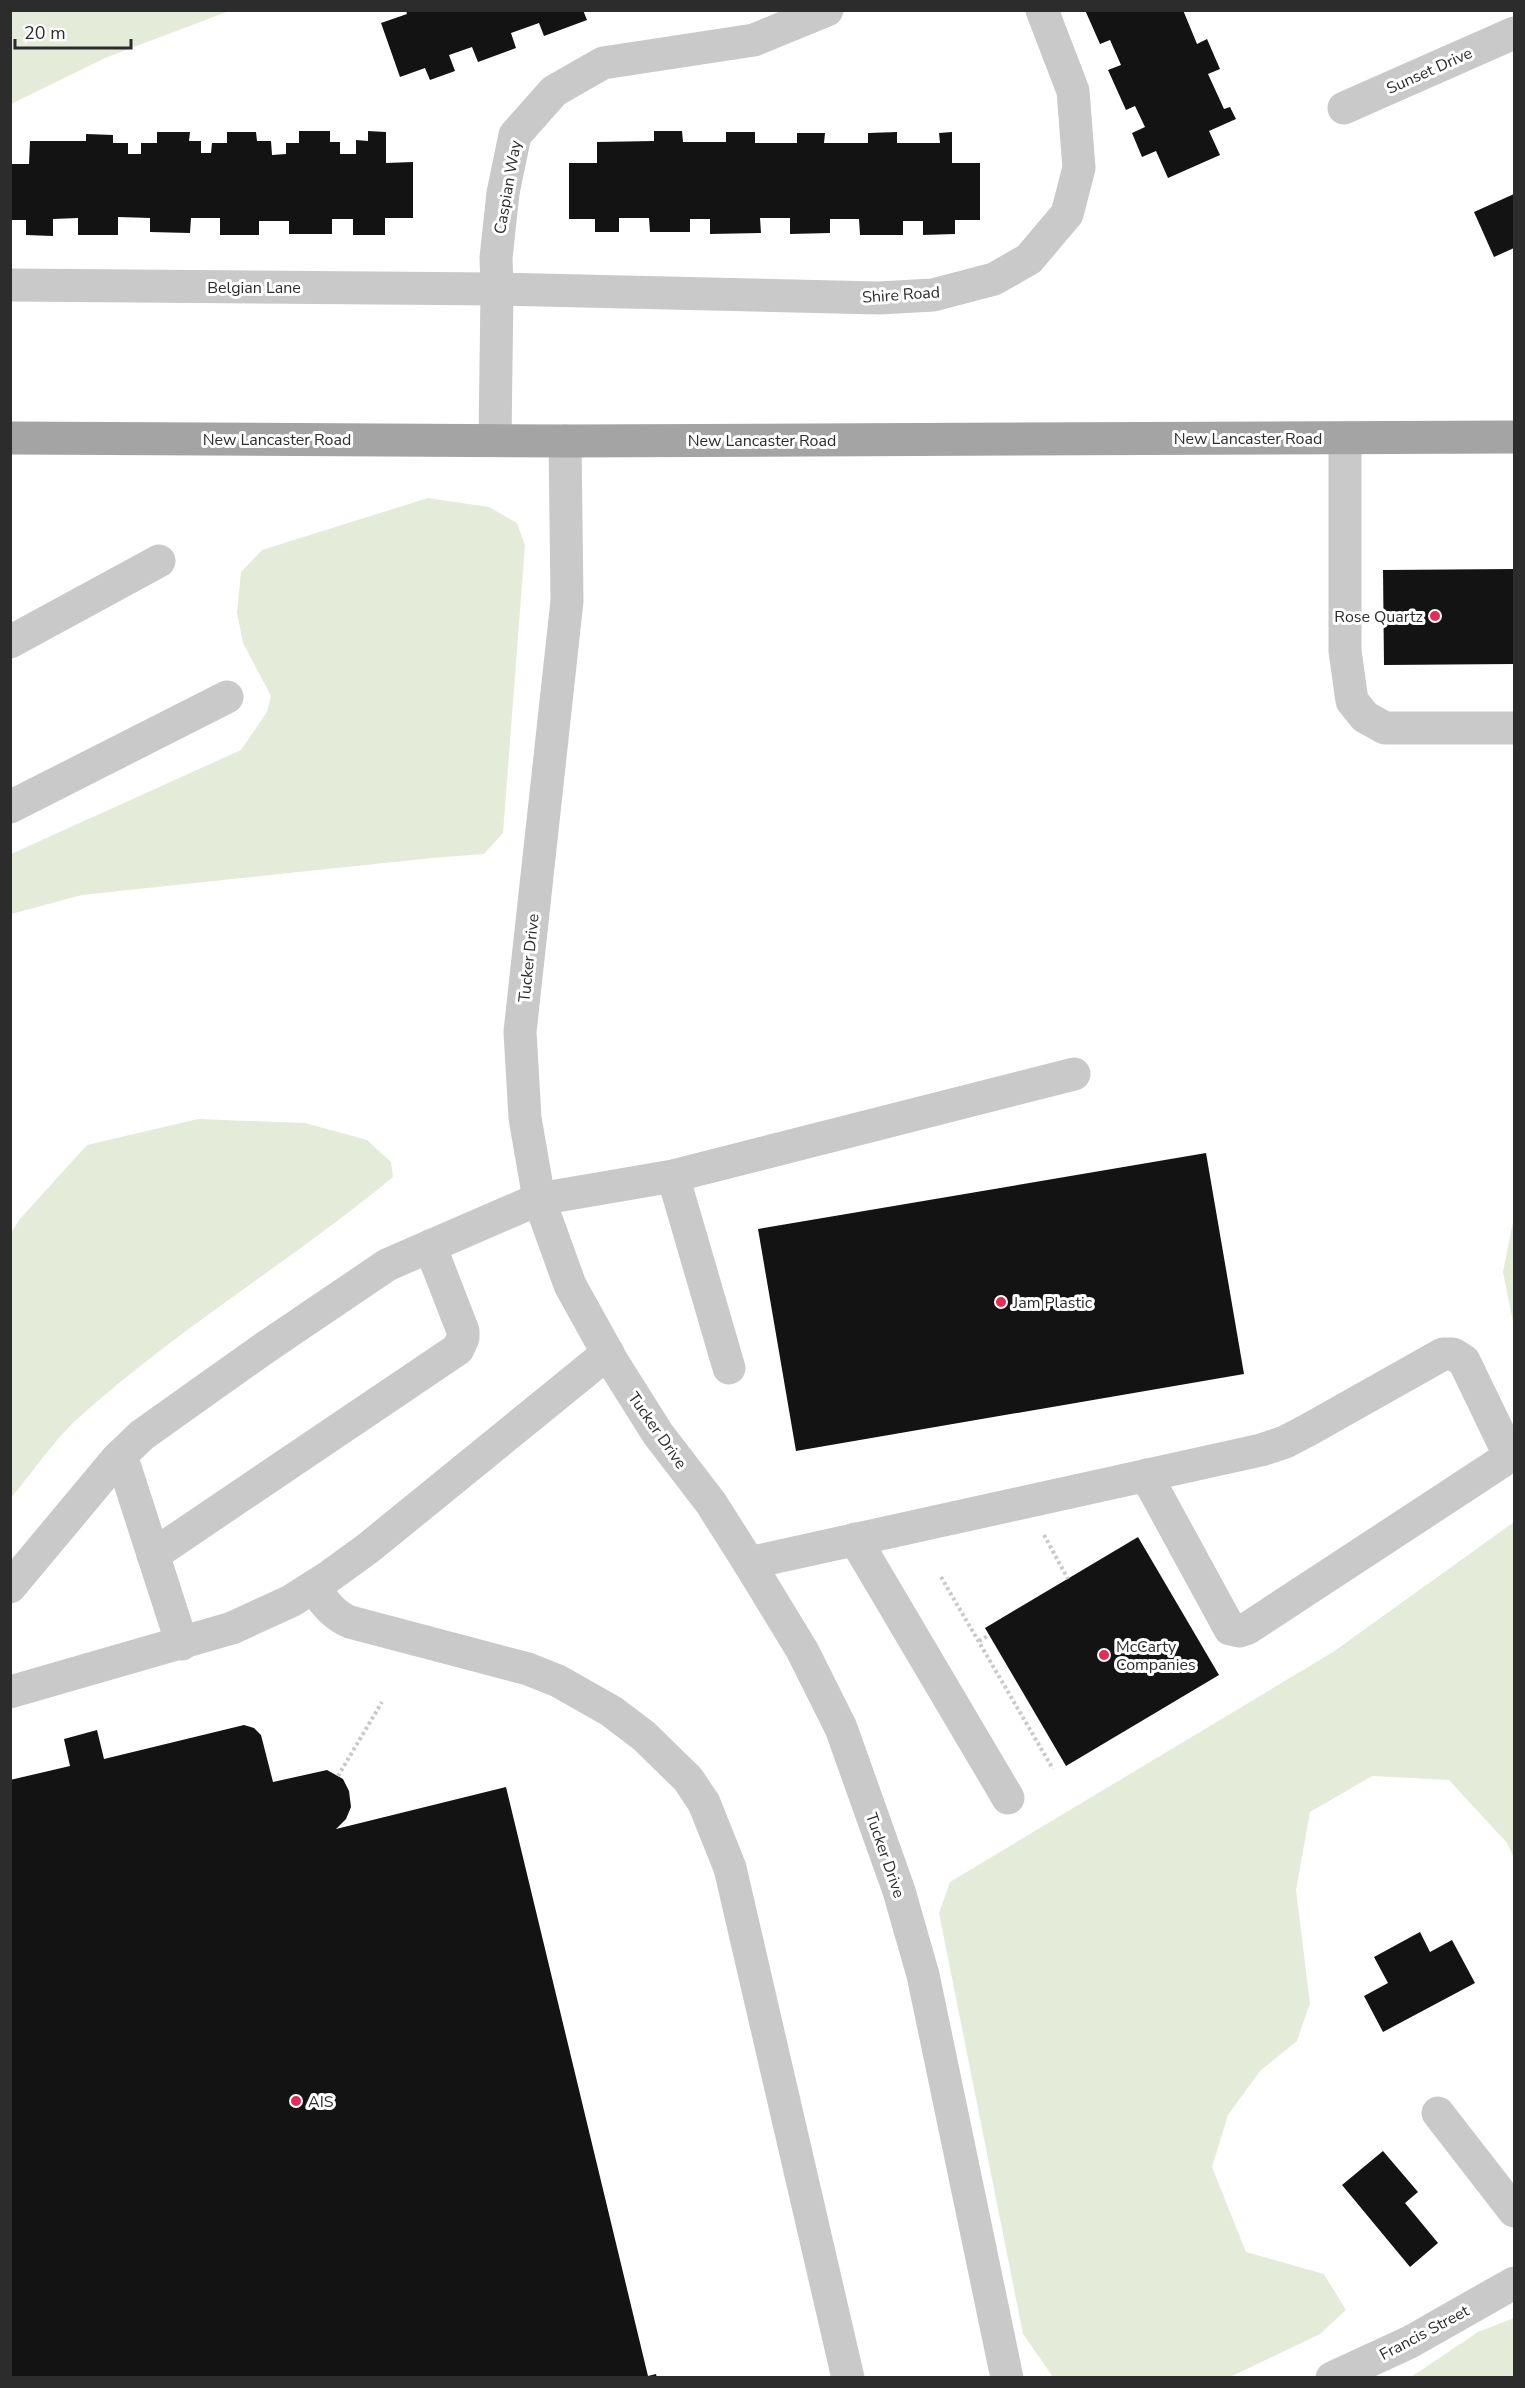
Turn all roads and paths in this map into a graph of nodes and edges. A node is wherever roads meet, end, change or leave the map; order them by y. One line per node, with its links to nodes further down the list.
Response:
1 (827, 10): 6 (street, Caspian Way)
2 (1042, 10): 6 (street, Shire Road)
3 (1515, 33): 4 (street, Sunset Drive)
4 (1344, 108)
5 (10, 285): 6 (street, Belgian Lane)
6 (497, 289): 10 (street, Caspian Way)
7 (1515, 437): 9 (main road, New Lancaster Road)
8 (10, 438): 10 (main road, New Lancaster Road)
9 (1345, 438): 11 (main road, New Lancaster Road); 15 (street)
10 (495, 440): 11 (main road, New Lancaster Road)
11 (565, 441): 19 (street, Tucker Drive)
12 (159, 561): 13 (street)
13 (10, 642)
14 (227, 697): 16 (street)
15 (1515, 728)
16 (10, 807)
17 (1074, 1074): 18 (street)
18 (673, 1176): 19 (street); 22 (street)
19 (539, 1199): 20 (street); 21 (street, Tucker Drive)
20 (430, 1246): 23 (street); 27 (street)
21 (608, 1353): 28 (street, Tucker Drive); 32 (street)
22 (729, 1368)
23 (122, 1455): 27 (street); 31 (street)
24 (1146, 1475): 24 (street); 25 (street)
25 (1026, 1502): 26 (street); 30 (path)
26 (855, 1539): 28 (street); 40 (street)
27 (153, 1555): 35 (street)
28 (749, 1563): 45 (street, Tucker Drive)
29 (941, 1577): 34 (path)
30 (1068, 1579)
31 (10, 1587)
32 (313, 1587): 35 (street); 44 (street)
33 (989, 1635): 34 (path)
34 (979, 1641): 38 (path)
35 (182, 1644): 36 (street)
36 (10, 1692)
37 (382, 1701): 39 (path)
38 (1053, 1769)
39 (338, 1776)
40 (1008, 1798)
41 (1438, 2113): 42 (street)
42 (1515, 2211)
43 (1515, 2283): 46 (street, Francis Street)
44 (848, 2378)
45 (1006, 2378)
46 (1332, 2378)

